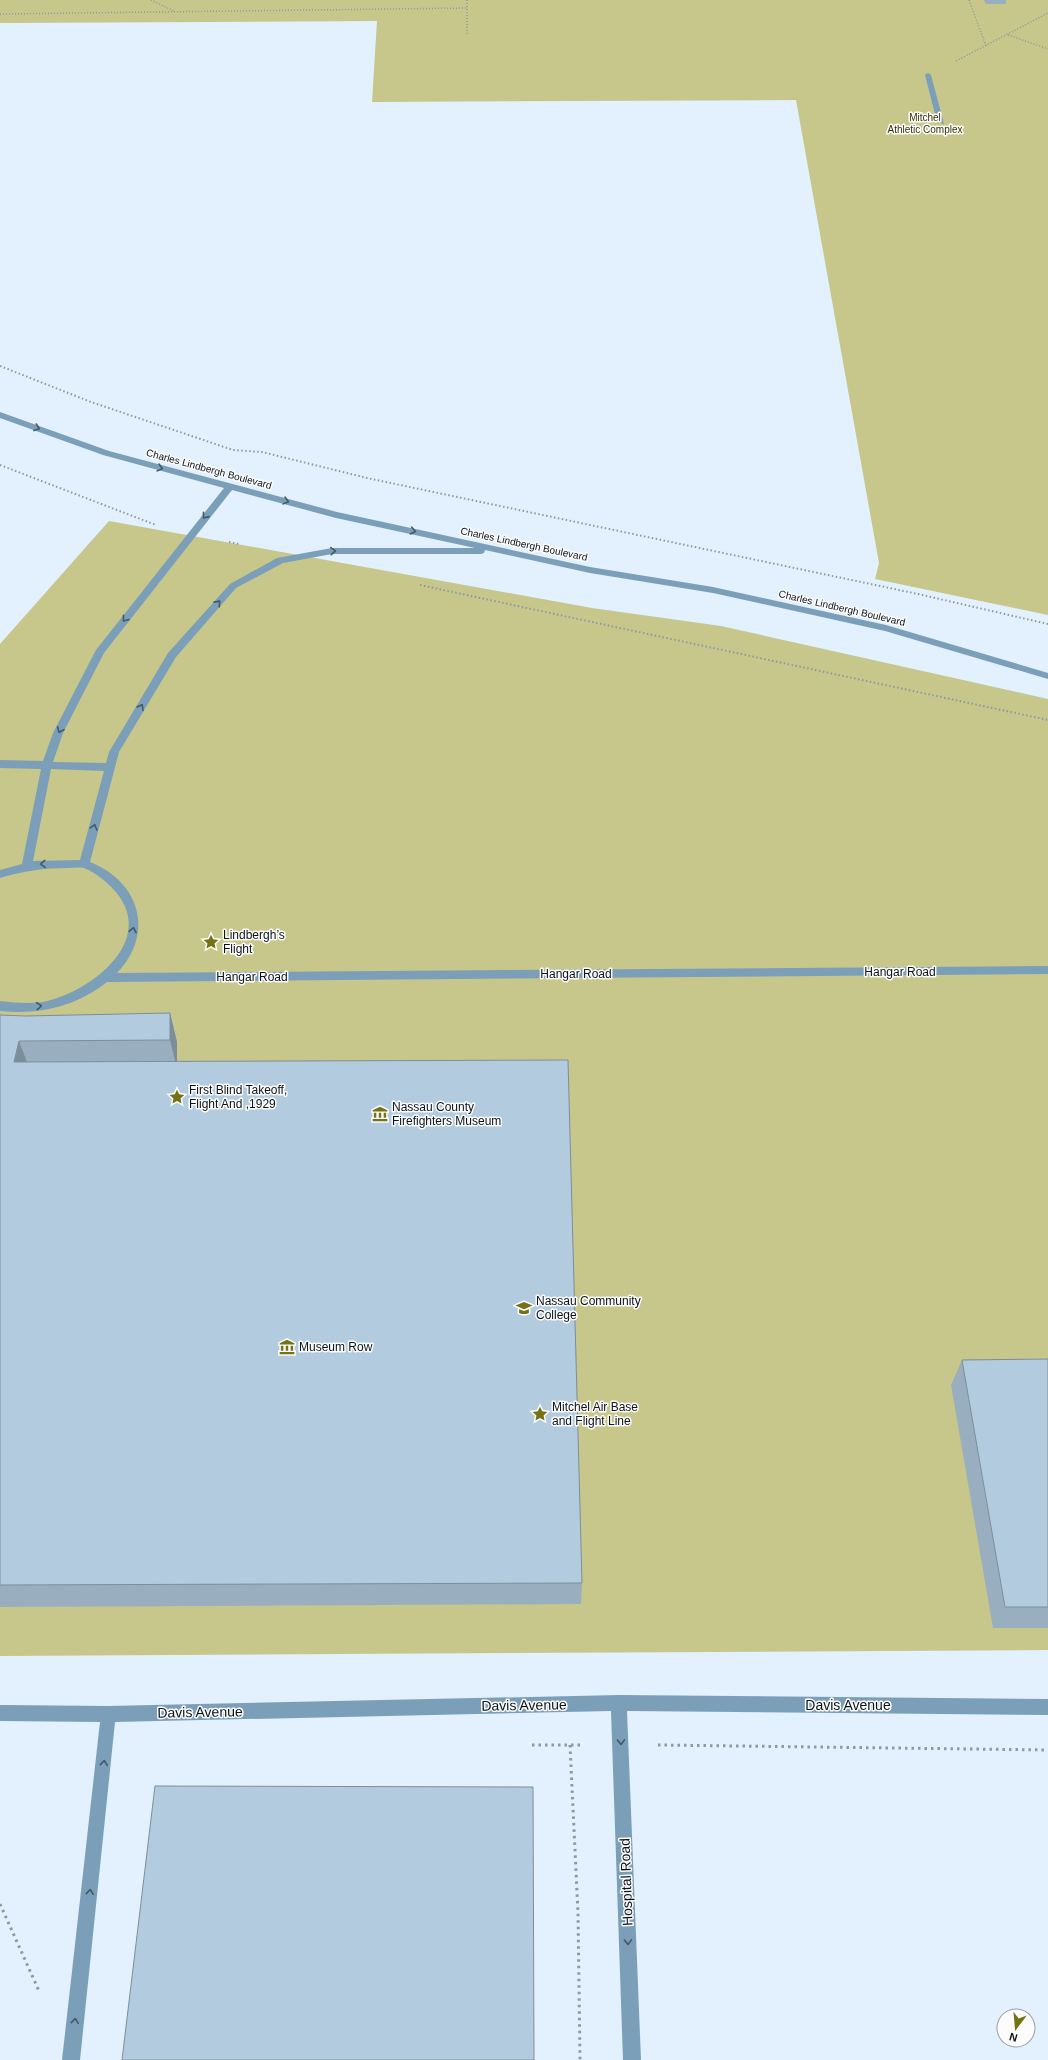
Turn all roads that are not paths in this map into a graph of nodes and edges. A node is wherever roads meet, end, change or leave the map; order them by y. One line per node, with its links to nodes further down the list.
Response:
1 (928, 75): 2 (street)
2 (941, 122)
3 (0, 415): 4 (street, Charles Lindbergh Boulevard, one-way to 4)
4 (230, 486): 5 (street, Charles Lindbergh Boulevard, one-way to 5); 8 (street, one-way to 8)
5 (504, 551): 6 (street, Charles Lindbergh Boulevard); 9 (street, one-way to 5)
6 (1048, 676)
7 (0, 764): 8 (street)
8 (47, 765): 9 (street); 11 (street)
9 (110, 766): 10 (street, one-way to 9)
10 (84, 864): 11 (street, one-way to 11); 14 (street, one-way to 10)
11 (26, 865): 12 (street)
12 (0, 874)
13 (1048, 970): 14 (street, Hangar Road)
14 (104, 978): 15 (street, one-way to 14)
15 (0, 1006)
16 (619, 1703): 17 (street, Davis Avenue); 19 (street, Davis Avenue); 21 (street, Hospital Road, one-way to 21)
17 (1048, 1706)
18 (0, 1713): 19 (street, Davis Avenue)
19 (108, 1714): 20 (street, one-way to 19)
20 (71, 2060)
21 (632, 2060)

